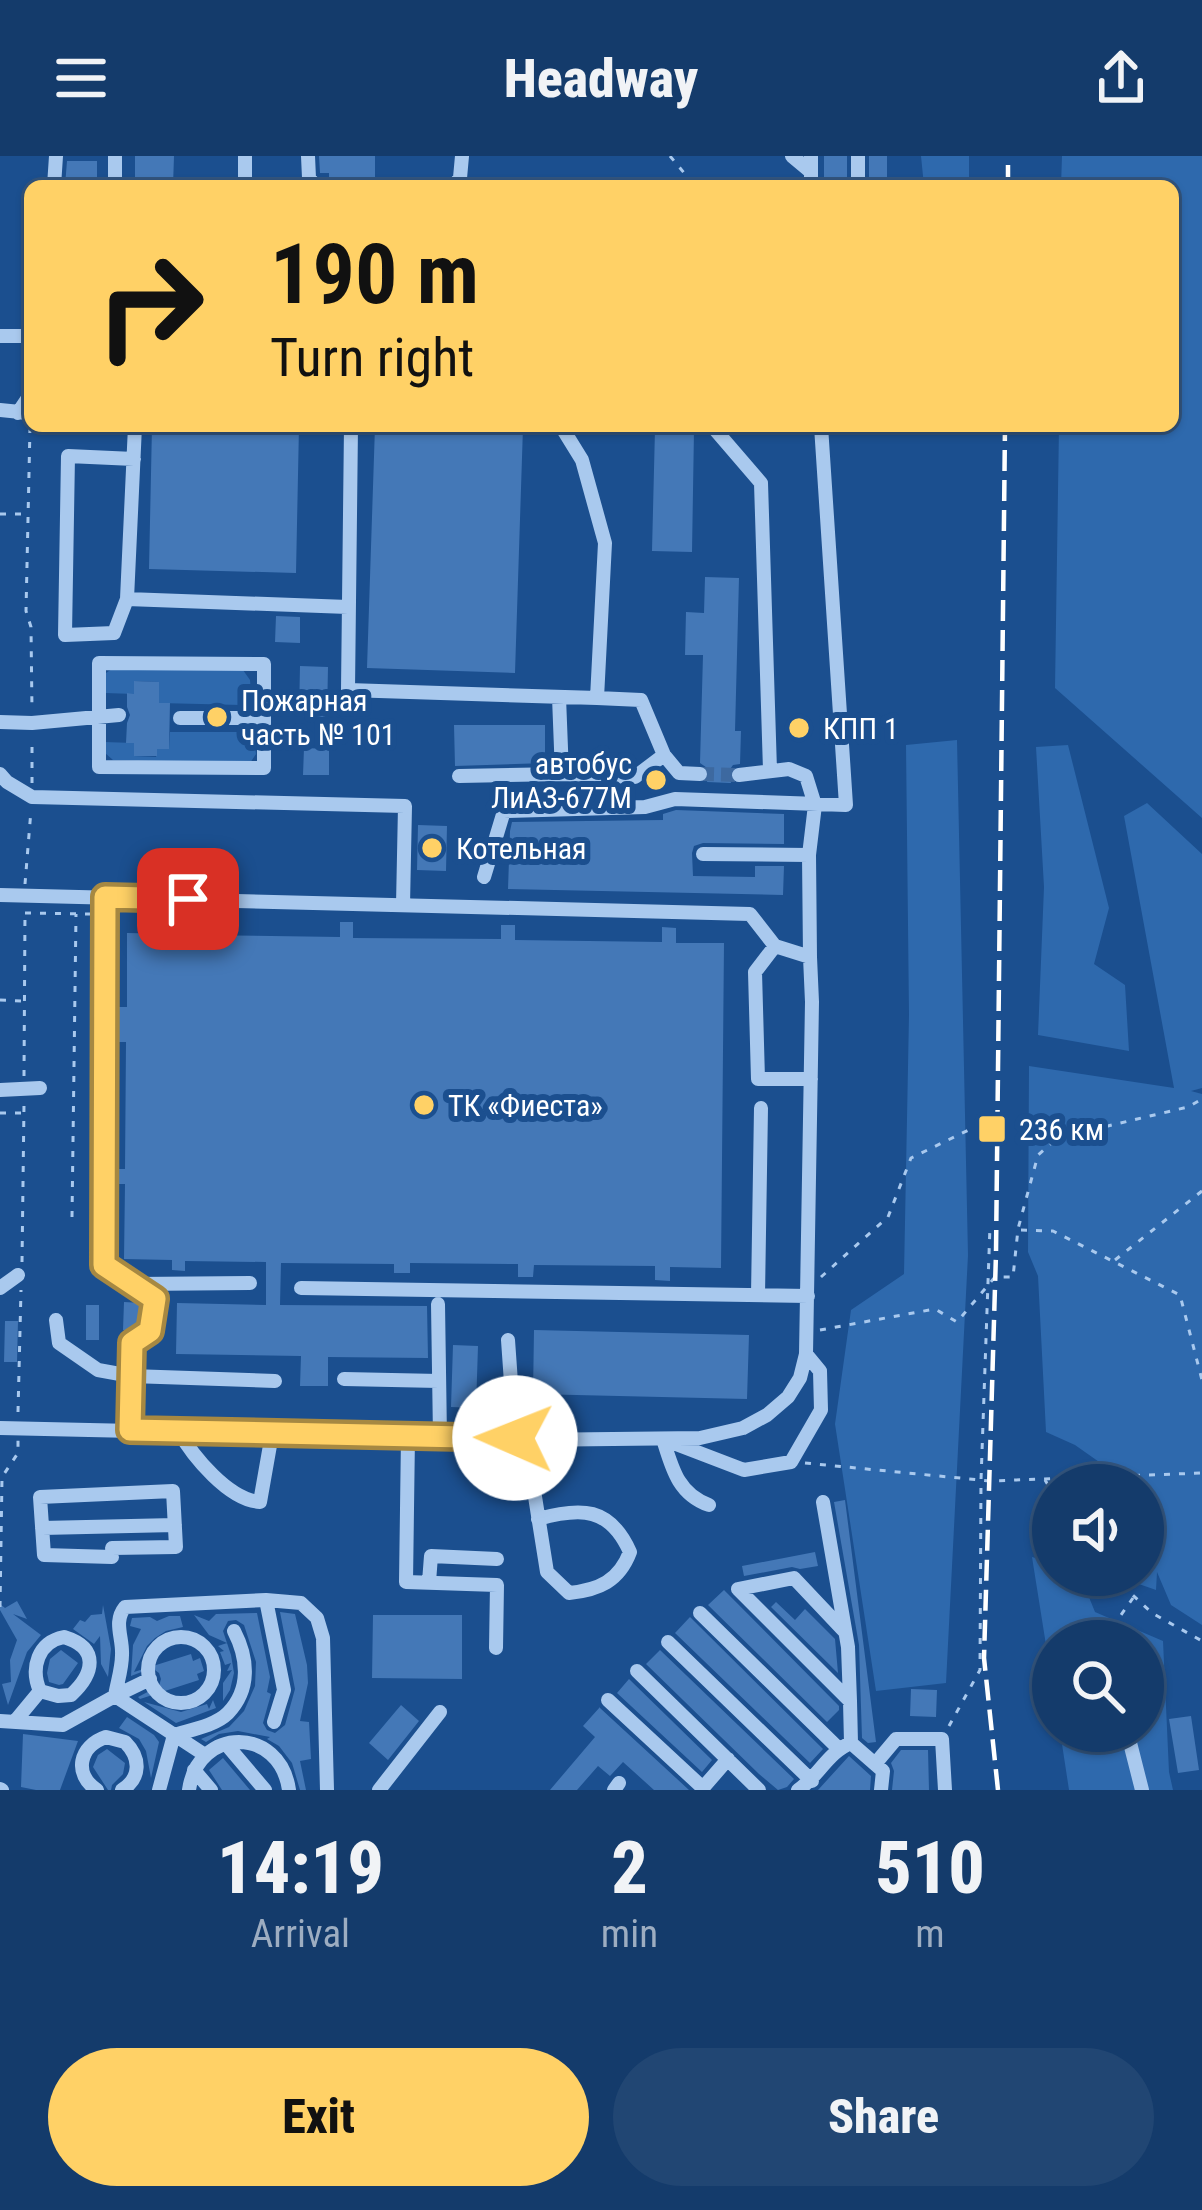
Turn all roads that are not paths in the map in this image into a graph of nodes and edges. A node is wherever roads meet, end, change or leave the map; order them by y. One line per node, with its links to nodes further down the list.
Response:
1 (792, 156): 2 (lane)
2 (810, 171)
3 (136, 432): 8 (lane)
4 (351, 432): 10 (lane)
5 (566, 432): 12 (lane)
6 (717, 432): 19 (lane)
7 (821, 432): 25 (lane)
8 (134, 459): 9 (lane); 9 (lane)
9 (128, 599): 10 (lane)
10 (348, 607): 11 (lane)
11 (559, 697): 12 (lane); 21 (lane)
12 (597, 698): 18 (lane)
13 (119, 715): 14 (lane)
14 (99, 718): 16 (lane); 16 (lane); 17 (lane)
15 (179, 718): 16 (lane)
16 (264, 718)
17 (0, 722)
18 (664, 755): 21 (lane); 22 (lane)
19 (770, 770): 23 (lane); 25 (lane)
20 (0, 774): 31 (lane)
21 (562, 774): 24 (lane)
22 (700, 774)
23 (739, 775)
24 (460, 776)
25 (814, 806): 27 (lane); 28 (lane)
26 (703, 854): 27 (lane)
27 (809, 855): 33 (lane)
28 (484, 877)
29 (0, 895): 30 (lane)
30 (105, 897): 31 (lane); 40 (lane)
31 (403, 905): 32 (lane)
32 (776, 946): 33 (lane); 34 (lane)
33 (810, 956): 34 (lane)
34 (811, 1079): 43 (lane)
35 (32, 1089): 36 (lane)
36 (0, 1090)
37 (760, 1108): 44 (lane)
38 (18, 1275): 41 (lane)
39 (250, 1283): 40 (lane)
40 (132, 1284): 49 (lane)
41 (0, 1288)
42 (301, 1288): 44 (lane)
43 (808, 1290): 44 (lane); 48 (lane)
44 (758, 1295)
45 (438, 1304): 52 (lane)
46 (56, 1320): 49 (lane)
47 (508, 1340): 60 (lane)
48 (806, 1354): 59 (lane); 59 (lane)
49 (131, 1376): 51 (lane); 54 (lane)
50 (344, 1379): 52 (lane)
51 (275, 1381)
52 (439, 1381): 58 (lane)
53 (0, 1428): 54 (lane)
54 (130, 1430): 55 (lane)
55 (178, 1430): 56 (lane); 56 (lane)
56 (272, 1434): 57 (lane)
57 (408, 1436): 58 (lane); 67 (lane)
58 (440, 1437): 60 (lane)
59 (663, 1438): 60 (lane); 62 (lane)
60 (520, 1439): 63 (lane)
61 (824, 1502): 71 (lane)
62 (709, 1505)
63 (538, 1519): 63 (lane)
64 (175, 1525): 65 (lane); 65 (lane); 65 (lane)
65 (42, 1528)
66 (497, 1558): 67 (lane)
67 (429, 1582): 73 (lane)
68 (266, 1600): 77 (lane); 82 (lane); 103 (lane)
69 (700, 1613): 86 (lane)
70 (234, 1631): 84 (lane)
71 (845, 1632): 79 (lane); 79 (lane)
72 (668, 1642): 93 (lane)
73 (496, 1648)
74 (637, 1671): 90 (lane)
75 (150, 1679): 75 (lane); 77 (lane)
76 (40, 1691): 76 (lane); 81 (lane)
77 (115, 1696): 83 (lane); 84 (lane)
78 (608, 1700): 94 (lane)
79 (850, 1701): 86 (lane)
80 (440, 1712): 104 (lane)
81 (8, 1721): 83 (lane)
82 (274, 1723)
83 (63, 1725): 87 (lane)
84 (174, 1736): 89 (lane); 98 (lane)
85 (226, 1744): 89 (lane); 101 (lane); 102 (lane)
86 (844, 1745): 91 (lane); 93 (lane)
87 (89, 1746): 96 (lane); 97 (lane)
88 (1132, 1752): 107 (lane)
89 (205, 1755): 92 (lane)
90 (728, 1759): 94 (lane); 95 (lane)
91 (875, 1764): 105 (lane); 106 (lane)
92 (194, 1770): 99 (lane); 100 (lane)
93 (805, 1786)
94 (702, 1789)
95 (756, 1789)
96 (98, 1790)
97 (122, 1790)
98 (159, 1790)
99 (189, 1790)
100 (211, 1790)
101 (266, 1790)
102 (289, 1790)
103 (327, 1790)
104 (379, 1790)
105 (881, 1790)
106 (945, 1790)
107 (1142, 1790)

